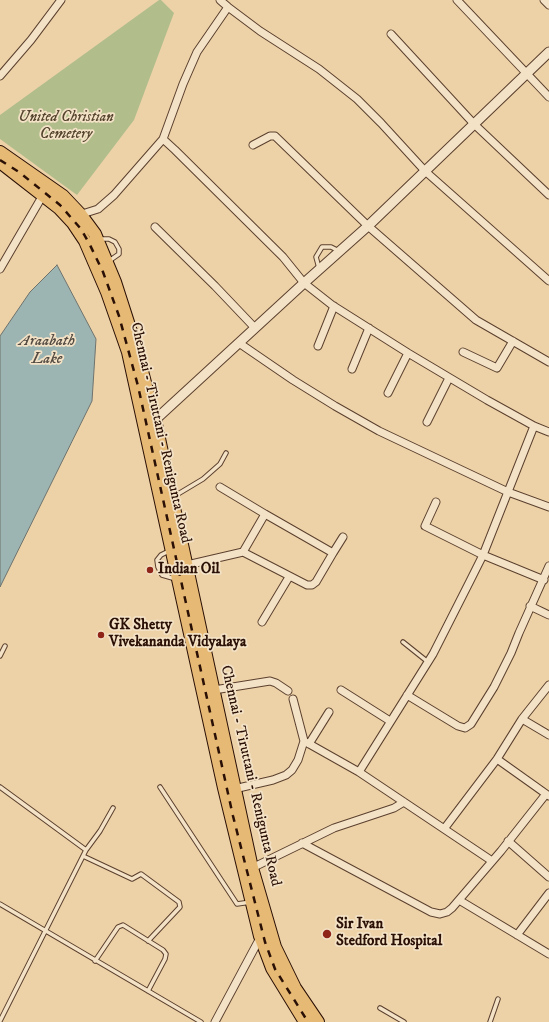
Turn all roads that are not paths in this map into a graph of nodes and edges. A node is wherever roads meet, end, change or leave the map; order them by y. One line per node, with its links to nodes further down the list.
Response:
1 (61, 0): 10 (street)
2 (220, 0): 6 (street)
3 (457, 0): 9 (street)
4 (544, 0): 5 (street)
5 (549, 5)
6 (228, 7): 13 (street); 17 (street)
7 (391, 34): 12 (street)
8 (549, 52): 9 (street)
9 (526, 73): 11 (street); 12 (street)
10 (0, 76)
11 (549, 97)
12 (474, 124): 17 (street); 19 (street)
13 (163, 139): 20 (street); 30 (street)
14 (253, 145): 22 (street)
15 (0, 152): 20 (highway, Chennai - Tiruttani - Renigunta Road)
16 (0, 162): 18 (highway, Chennai - Tiruttani - Renigunta Road)
17 (424, 171): 22 (street); 29 (street)
18 (43, 195): 21 (highway, Chennai - Tiruttani - Renigunta Road); 27 (street)
19 (549, 195)
20 (81, 215): 21 (street); 24 (highway, Chennai - Tiruttani - Renigunta Road)
21 (68, 219): 43 (highway, Chennai - Tiruttani - Renigunta Road)
22 (368, 226): 25 (street); 34 (street)
23 (155, 227): 32 (street)
24 (97, 240): 26 (highway, Chennai - Tiruttani - Renigunta Road); 26 (lane)
25 (340, 252): 28 (street); 28 (lane)
26 (106, 262): 43 (highway, Chennai - Tiruttani - Renigunta Road)
27 (0, 269)
28 (319, 270): 30 (street)
29 (549, 281)
30 (304, 283): 31 (street); 32 (street)
31 (334, 306): 33 (street); 36 (street)
32 (255, 328): 35 (street)
33 (369, 328): 38 (street); 40 (street)
34 (513, 341): 37 (street); 39 (street)
35 (239, 343): 43 (street); 49 (street)
36 (318, 346)
37 (463, 352)
38 (408, 353): 41 (street); 42 (street)
39 (549, 362)
40 (352, 369)
41 (450, 378): 44 (street); 45 (street)
42 (388, 393)
43 (150, 422): 50 (highway, Chennai - Tiruttani - Renigunta Road); 55 (highway, Chennai - Tiruttani - Renigunta Road)
44 (427, 422)
45 (534, 426): 46 (street); 49 (street)
46 (549, 432)
47 (226, 453): 50 (lane)
48 (220, 487): 53 (street)
49 (508, 492): 52 (street); 58 (street)
50 (172, 497): 59 (highway, Chennai - Tiruttani - Renigunta Road)
51 (436, 502): 58 (street)
52 (549, 507)
53 (265, 514): 56 (street); 57 (street)
54 (343, 537): 57 (street)
55 (172, 549): 62 (highway, Chennai - Tiruttani - Renigunta Road); 62 (lane)
56 (243, 552): 59 (street); 61 (street)
57 (333, 553): 61 (street)
58 (483, 554): 63 (street); 70 (street)
59 (187, 565): 72 (highway, Chennai - Tiruttani - Renigunta Road)
60 (549, 566): 63 (street)
61 (289, 577): 66 (street)
62 (179, 580): 100 (highway, Chennai - Tiruttani - Renigunta Road)
63 (544, 580): 64 (street)
64 (530, 606): 65 (street); 75 (street)
65 (549, 615)
66 (262, 622)
67 (403, 642): 70 (lane)
68 (5, 646): 69 (lane)
69 (0, 656)
70 (428, 662): 75 (street)
71 (549, 685): 78 (street)
72 (214, 690): 74 (street); 86 (highway, Chennai - Tiruttani - Renigunta Road)
73 (341, 690): 79 (street)
74 (288, 691)
75 (407, 695): 79 (street)
76 (293, 699): 81 (street)
77 (329, 712): 81 (street)
78 (522, 719): 80 (street); 82 (street)
79 (390, 721): 83 (street)
80 (549, 735)
81 (306, 742): 83 (street); 86 (street)
82 (497, 759): 87 (street); 90 (street)
83 (359, 772): 88 (street)
84 (0, 787): 93 (lane)
85 (160, 787): 100 (lane)
86 (234, 789): 96 (highway, Chennai - Tiruttani - Renigunta Road)
87 (548, 795): 91 (street)
88 (404, 802): 90 (street); 92 (street)
89 (113, 808): 93 (lane)
90 (444, 829): 95 (street)
91 (508, 842): 95 (street); 97 (street)
92 (302, 844): 96 (street); 99 (street)
93 (86, 850): 94 (lane)
94 (83, 856): 102 (lane); 105 (lane)
95 (492, 861): 99 (street)
96 (252, 868): 103 (highway, Chennai - Tiruttani - Renigunta Road)
97 (549, 877)
98 (549, 893): 104 (street)
99 (459, 900): 104 (street)
100 (252, 902): 103 (highway, Chennai - Tiruttani - Renigunta Road)
101 (0, 904): 102 (lane)
102 (46, 931): 107 (lane); 111 (lane)
103 (265, 934): 113 (street); 114 (highway, Chennai - Tiruttani - Renigunta Road); 115 (highway, Chennai - Tiruttani - Renigunta Road)
104 (517, 935): 106 (street)
105 (148, 941): 107 (lane); 108 (lane)
106 (549, 954)
107 (95, 960): 108 (lane)
108 (148, 991): 112 (lane)
109 (498, 999): 117 (lane)
110 (380, 1008): 116 (lane)
111 (0, 1021)
112 (201, 1022)
113 (215, 1022)
114 (305, 1022)
115 (318, 1022)
116 (404, 1022)
117 (490, 1022)

